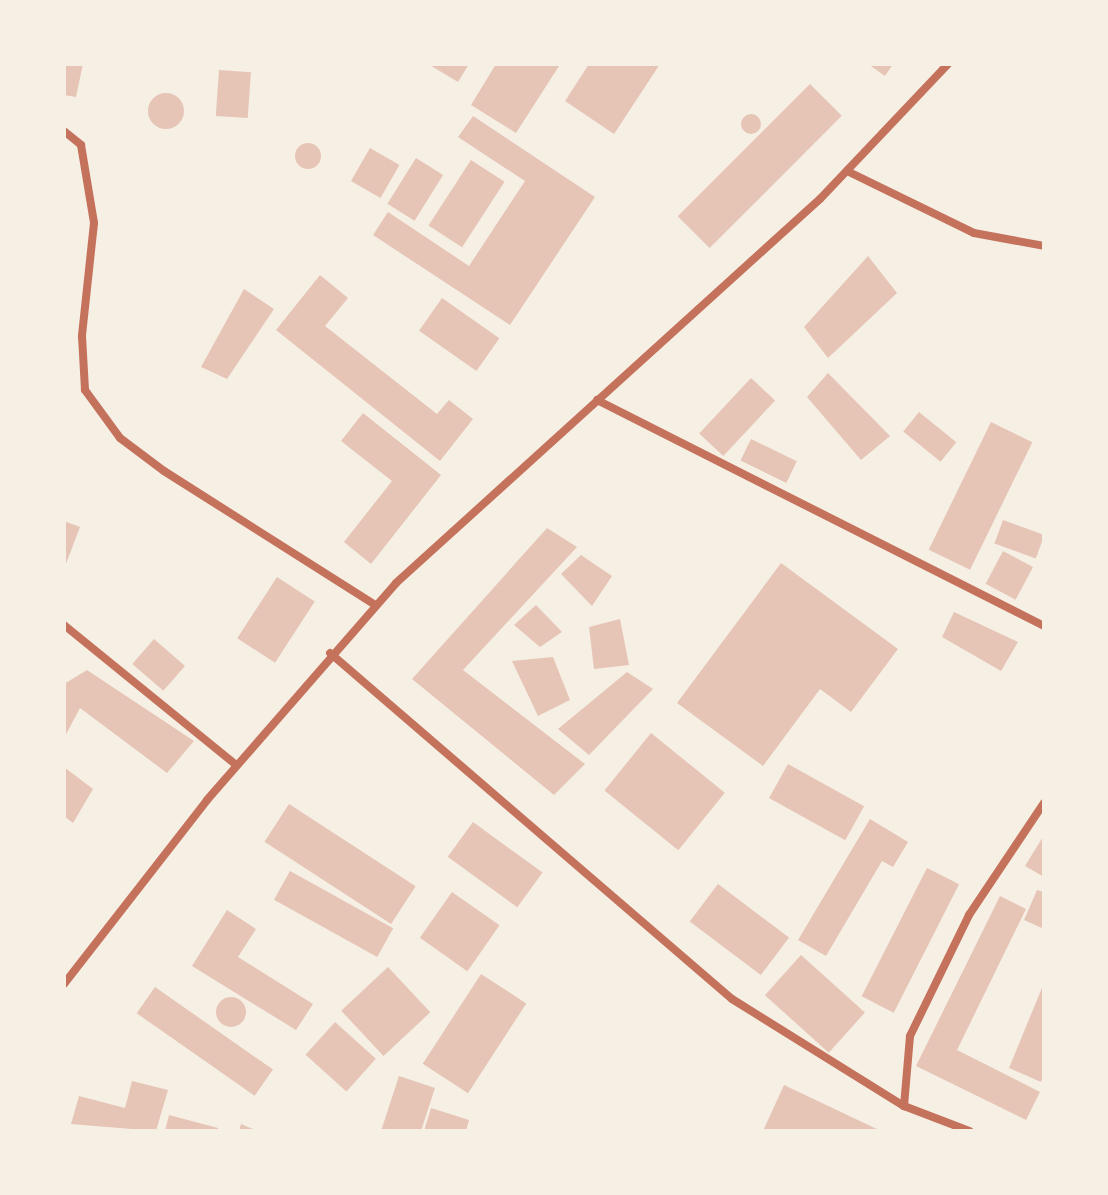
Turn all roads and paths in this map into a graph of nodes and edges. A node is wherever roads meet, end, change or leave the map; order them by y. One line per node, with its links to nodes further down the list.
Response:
1 (948, 64): 3 (street)
2 (64, 131): 6 (street)
3 (847, 171): 4 (street); 5 (street)
4 (1044, 246)
5 (597, 400): 6 (street); 8 (street)
6 (375, 605): 9 (street)
7 (64, 625): 10 (street)
8 (1044, 626)
9 (330, 653): 10 (street); 13 (street)
10 (236, 765): 12 (street)
11 (1044, 803): 13 (street)
12 (64, 984)
13 (904, 1106): 14 (street)
14 (969, 1131)

